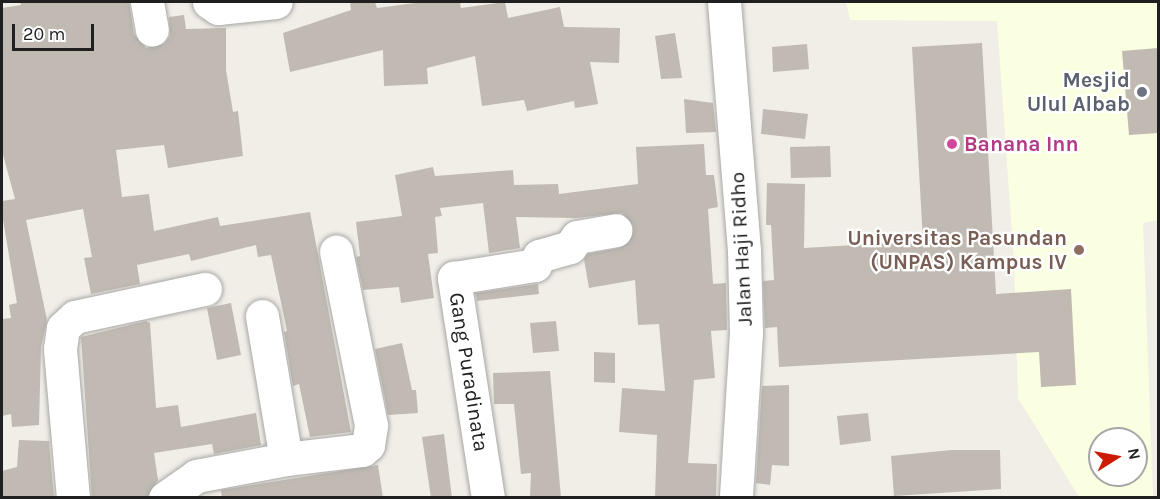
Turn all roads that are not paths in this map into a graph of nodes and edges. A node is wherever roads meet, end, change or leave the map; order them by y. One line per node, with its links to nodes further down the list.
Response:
1 (209, 2): 2 (street)
2 (276, 2)
3 (724, 2): 12 (street, Jalan Haji Ridho)
4 (615, 230): 11 (street, Gang Puradinata)
5 (336, 252): 8 (street)
6 (205, 289): 9 (street)
7 (262, 316): 8 (street)
8 (286, 459): 10 (street)
9 (73, 498)
10 (165, 498)
11 (488, 498)
12 (736, 498)

